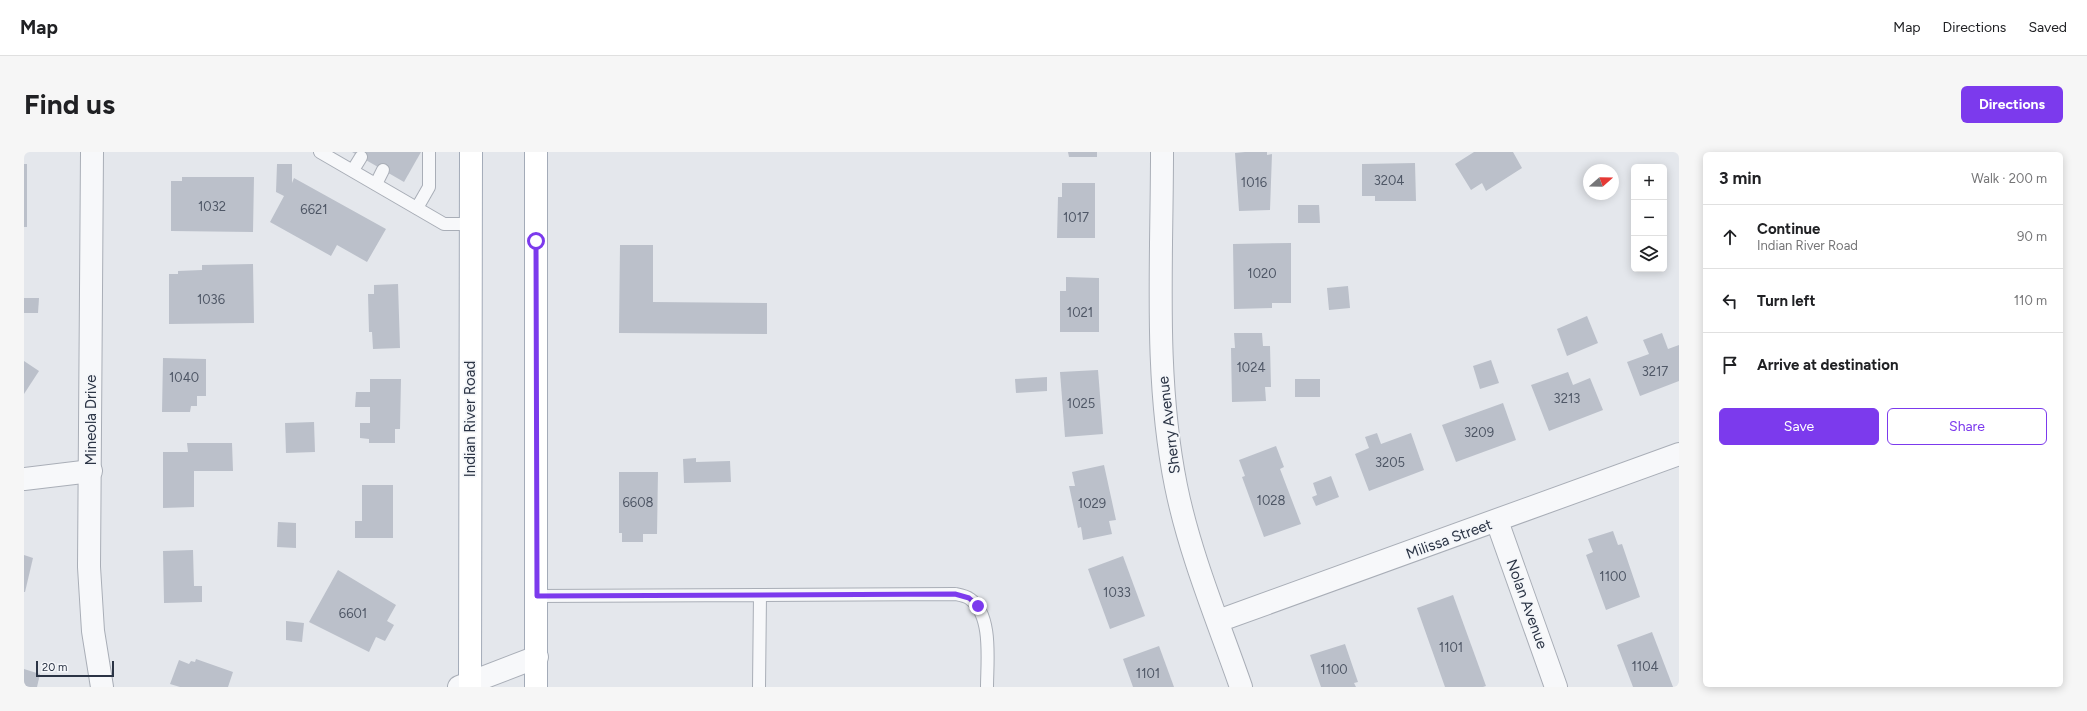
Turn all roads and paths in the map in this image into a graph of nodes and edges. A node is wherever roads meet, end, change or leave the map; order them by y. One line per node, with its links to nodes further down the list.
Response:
1 (92, 152): 14 (street, Mineola Drive)
2 (320, 152): 8 (lane)
3 (429, 152): 11 (lane)
4 (471, 152): 12 (main road, Indian River Road)
5 (536, 152): 18 (main road)
6 (1162, 152): 19 (street, Sherry Avenue)
7 (361, 157): 8 (lane)
8 (353, 170): 10 (lane)
9 (383, 170): 10 (lane)
10 (376, 184): 11 (lane)
11 (417, 208): 12 (lane)
12 (471, 224): 21 (main road, Indian River Road)
13 (1679, 454): 16 (street, Milissa Street)
14 (91, 472): 15 (street); 22 (street, Mineola Drive)
15 (24, 479)
16 (1497, 521): 19 (street, Milissa Street); 27 (street, Nolan Avenue)
17 (760, 595): 18 (lane); 24 (lane); 25 (lane)
18 (537, 596): 20 (main road)
19 (1218, 621): 26 (street, Sherry Avenue)
20 (537, 657): 21 (street); 23 (main road)
21 (466, 686)
22 (102, 687)
23 (536, 687)
24 (759, 687)
25 (987, 687)
26 (1241, 687)
27 (1556, 687)

